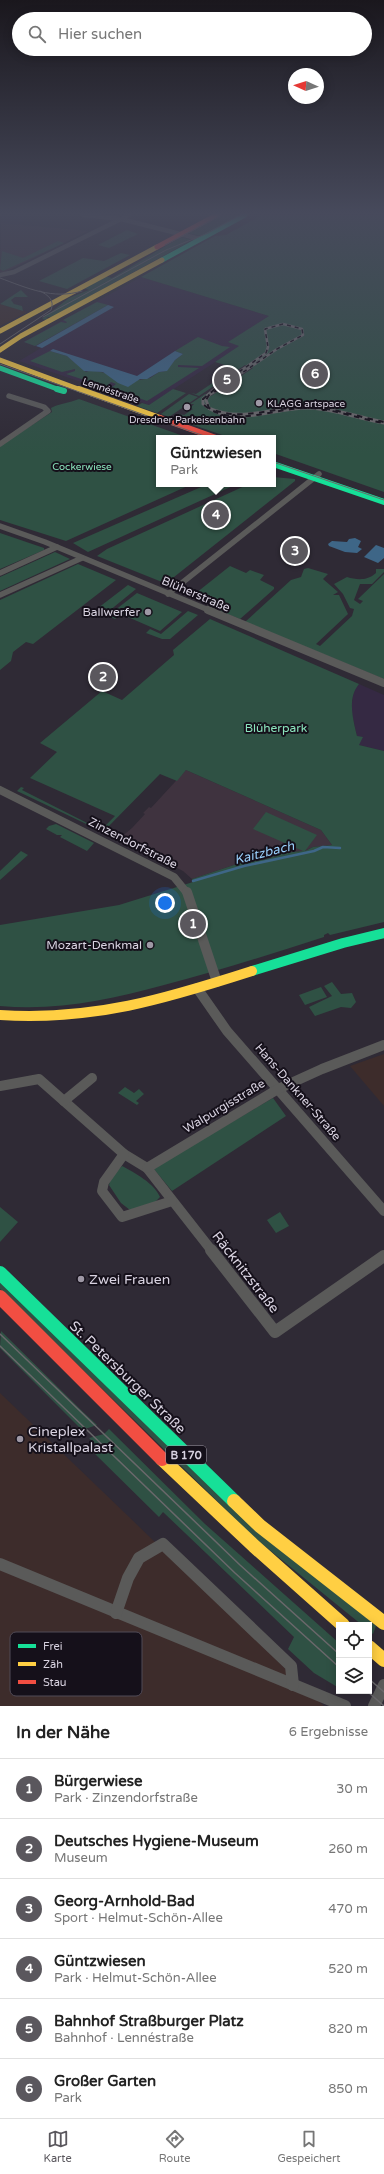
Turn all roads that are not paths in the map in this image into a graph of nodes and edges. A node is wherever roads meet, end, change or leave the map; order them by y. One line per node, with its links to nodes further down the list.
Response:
1 (68, 295): 3 (main road)
2 (98, 295): 4 (main road)
3 (0, 331)
4 (0, 350)
5 (0, 360): 9 (main road, Lennéstraße)
6 (0, 368): 8 (main road, Lennéstraße)
7 (9, 396): 10 (street)
8 (191, 435)
9 (207, 435)
10 (0, 444)
11 (276, 459): 13 (main road)
12 (276, 465): 13 (main road)
13 (316, 476): 14 (main road); 15 (main road); 20 (street)
14 (384, 496)
15 (384, 502)
16 (0, 526): 17 (street, Blüherstraße)
17 (57, 547): 18 (street, Blüherstraße); 19 (street)
18 (82, 558): 20 (street, Blüherstraße); 21 (street)
19 (0, 573)
20 (168, 594): 22 (street, Blüherstraße)
21 (0, 595)
22 (384, 683)
23 (0, 790): 25 (street, Zinzendorfstraße)
24 (384, 933): 25 (main road)
25 (217, 982): 26 (main road)
26 (196, 988): 27 (main road); 31 (street, Hans-Dankner-Straße)
27 (0, 1015)
28 (384, 1045): 31 (street, Walpurgisstraße)
29 (92, 1078): 32 (street)
30 (0, 1086): 32 (street, Räcknitzstraße)
31 (278, 1089): 34 (street, Walpurgisstraße); 36 (street, Hans-Dankner-Straße)
32 (64, 1101): 33 (street, Räcknitzstraße)
33 (124, 1154): 34 (street, Räcknitzstraße); 35 (street)
34 (146, 1168): 35 (street, Räcknitzstraße)
35 (172, 1201): 37 (street, Räcknitzstraße)
36 (384, 1211)
37 (384, 1256)
38 (0, 1273): 43 (main road, St. Petersburger Straße / B 170)
39 (0, 1297): 42 (main road, B 170)
40 (0, 1564): 41 (street)
41 (116, 1613): 46 (street); 46 (street)
42 (340, 1622)
43 (384, 1623)
44 (372, 1650): 45 (main road)
45 (384, 1660)
46 (293, 1685): 48 (street)
47 (384, 1685): 49 (street)
48 (345, 1706)
49 (374, 1706)

